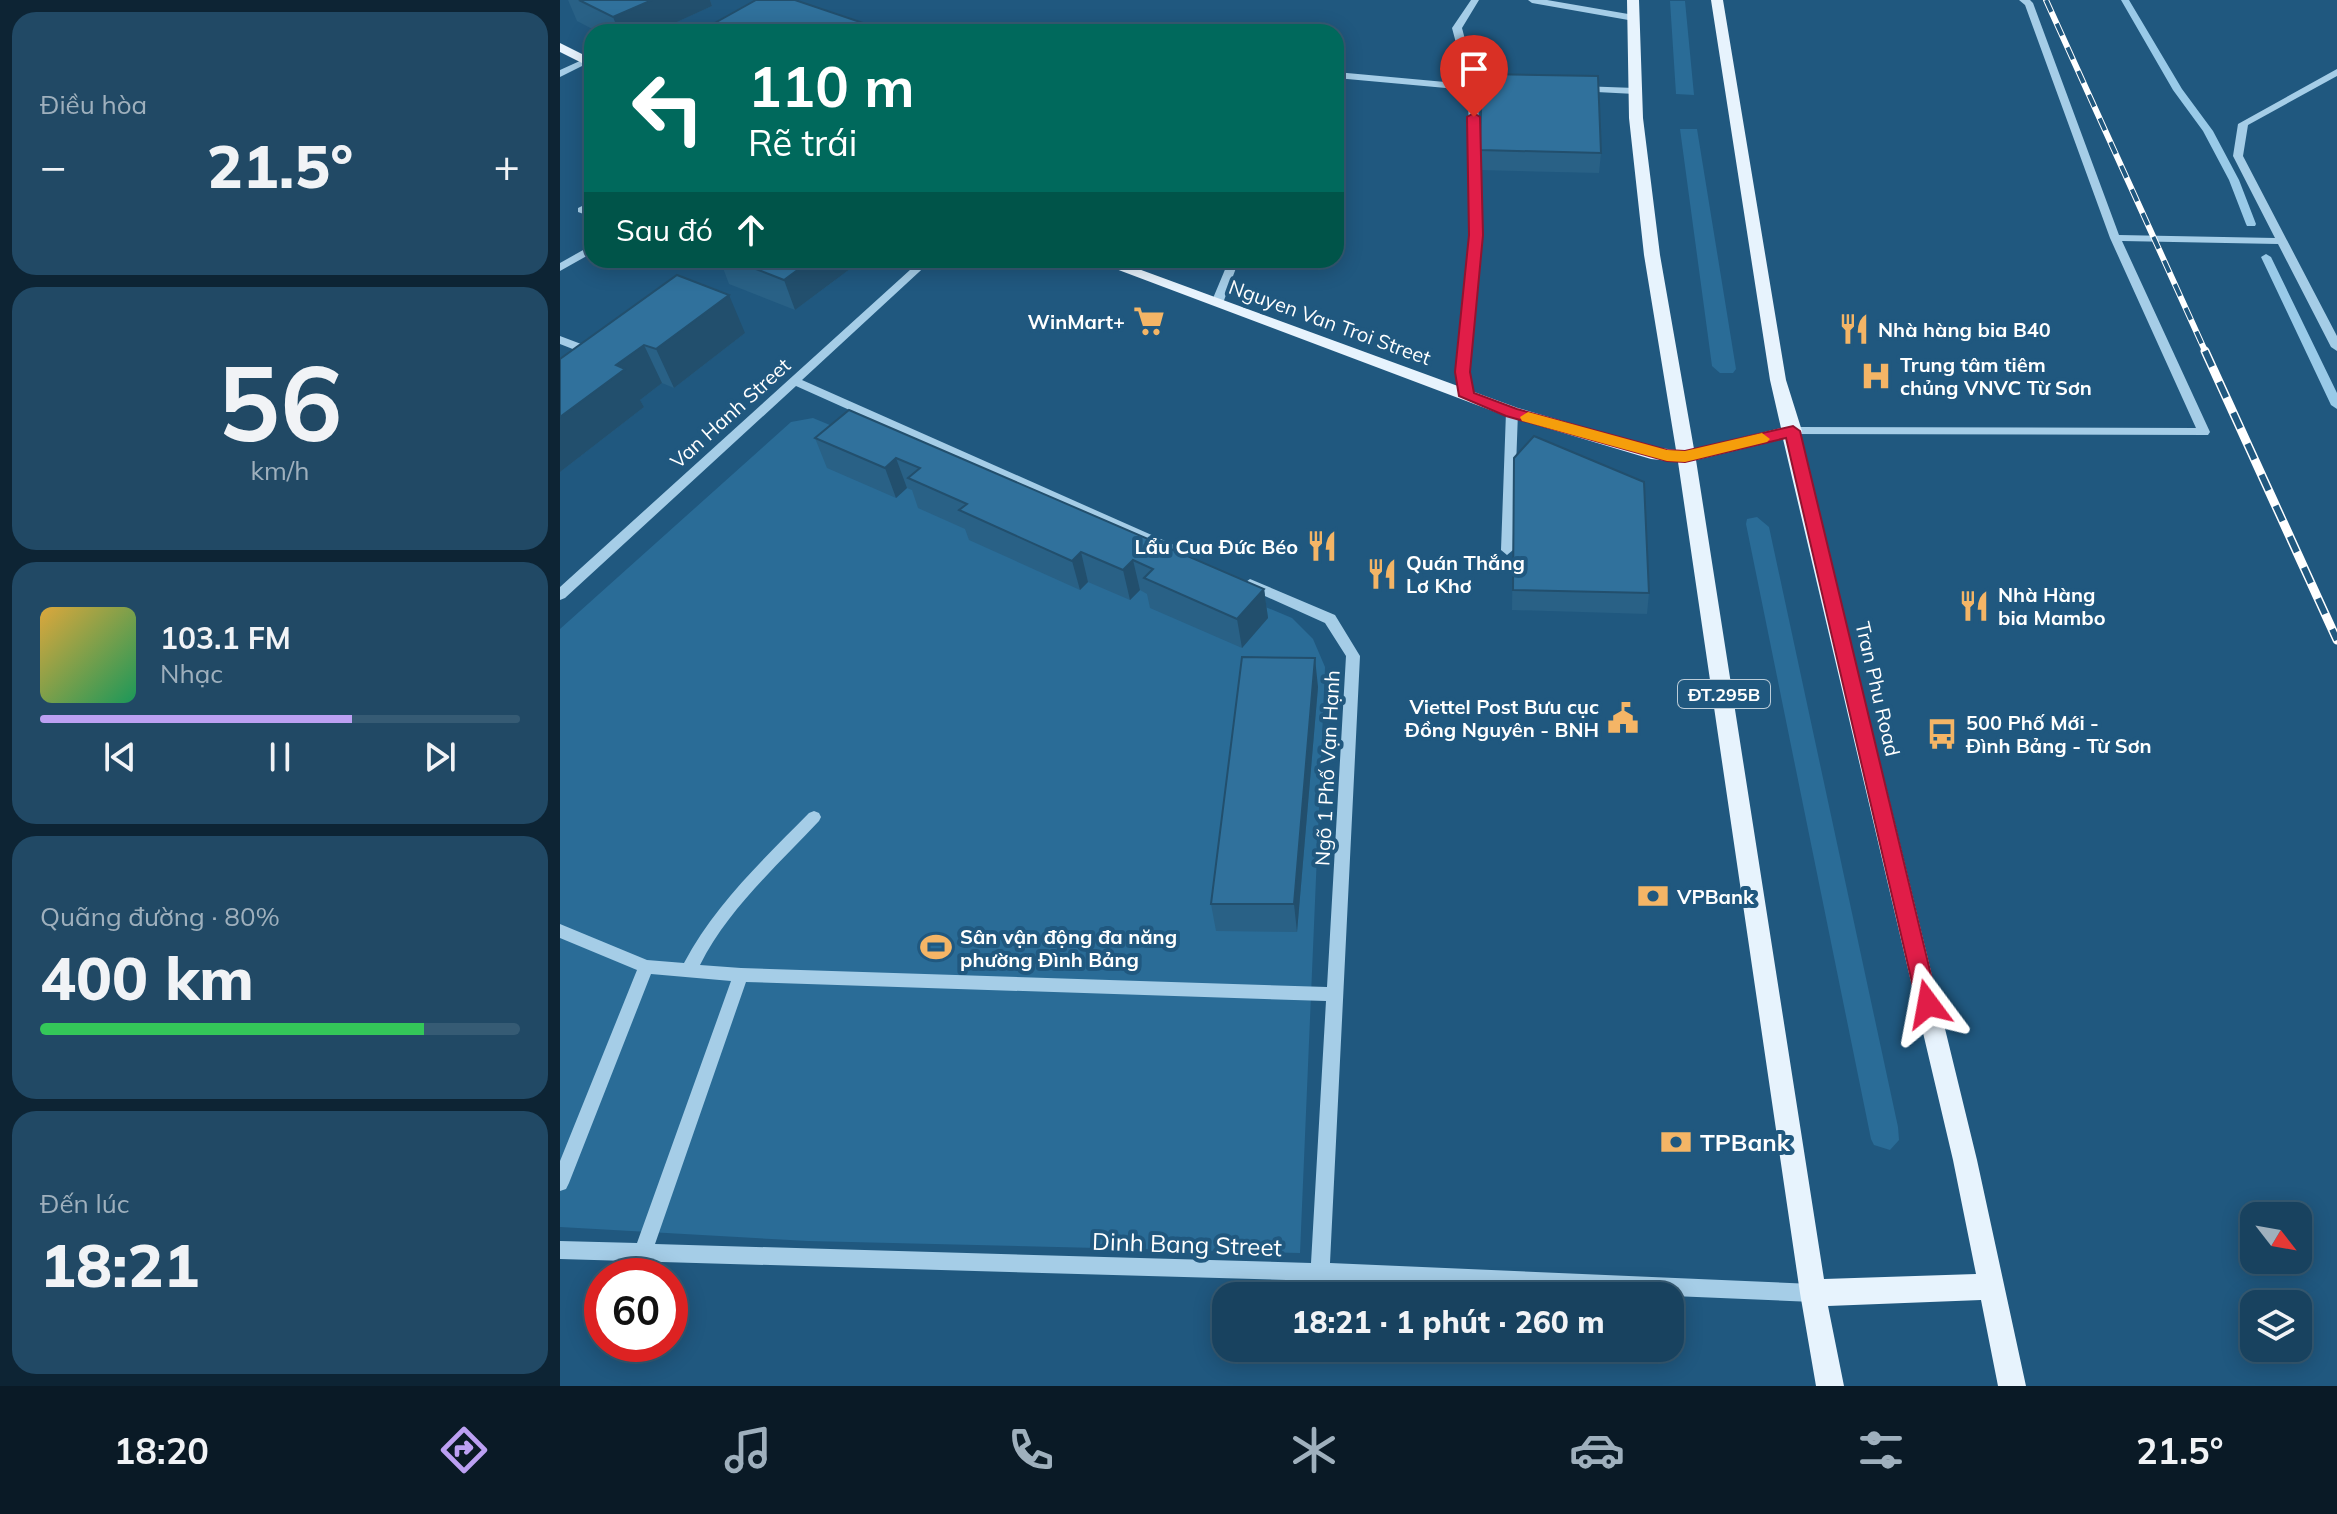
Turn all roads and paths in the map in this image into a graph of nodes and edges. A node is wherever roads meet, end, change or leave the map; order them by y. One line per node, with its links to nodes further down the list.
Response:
1 (1475, 0): 12 (street)
2 (1532, 0): 5 (street)
3 (1717, 0): 30 (main road, Tran Phu Road)
4 (2023, 0): 16 (street)
5 (1634, 9): 15 (main road, ĐT.295B)
6 (560, 47): 7 (main road)
7 (584, 60)
8 (584, 65): 10 (street)
9 (2337, 72): 17 (street)
10 (560, 74)
11 (1344, 76): 12 (street)
12 (1473, 88): 13 (street); 28 (street)
13 (1487, 88)
14 (1574, 89): 15 (street)
15 (1635, 91): 31 (main road, ĐT.295B)
16 (2115, 238): 17 (street); 30 (street)
17 (2281, 241): 25 (street)
18 (584, 253): 19 (street)
19 (560, 268)
20 (918, 268): 27 (street, Van Hanh Street)
21 (1122, 268): 23 (main road, Nguyen Van Troi Street)
22 (1231, 268): 23 (street)
23 (1217, 303): 28 (main road, Nguyen Van Troi Street)
24 (560, 340): 26 (street)
25 (2337, 347)
26 (602, 357)
27 (794, 381): 33 (street); 35 (street, Van Hanh Street)
28 (1467, 396): 29 (main road, Nguyen Van Troi Street)
29 (1512, 412): 31 (main road, Nguyen Van Troi Street); 32 (street)
30 (1793, 431): 31 (main road); 46 (main road, Tran Phu Road)
31 (1685, 457): 47 (main road, ĐT.295B)
32 (1507, 550)
33 (1185, 555)
34 (1229, 574): 41 (street, Ngõ 1 Phố Vạn Hạnh)
35 (560, 595)
36 (814, 817): 39 (street)
37 (560, 931): 38 (street)
38 (646, 967): 39 (street); 42 (street)
39 (689, 970): 40 (street)
40 (741, 975): 41 (street); 44 (street)
41 (1334, 994): 45 (street, Ngõ 1 Phố Vạn Hạnh)
42 (560, 1183)
43 (560, 1250): 44 (street, Dinh Bang Street)
44 (642, 1254): 45 (street, Dinh Bang Street)
45 (1320, 1272): 47 (street, Dinh Bang Street)
46 (1989, 1287): 47 (main road); 49 (main road, Tran Phu Road)
47 (1813, 1293): 48 (main road, ĐT.295B)
48 (1830, 1386)
49 (2012, 1386)

